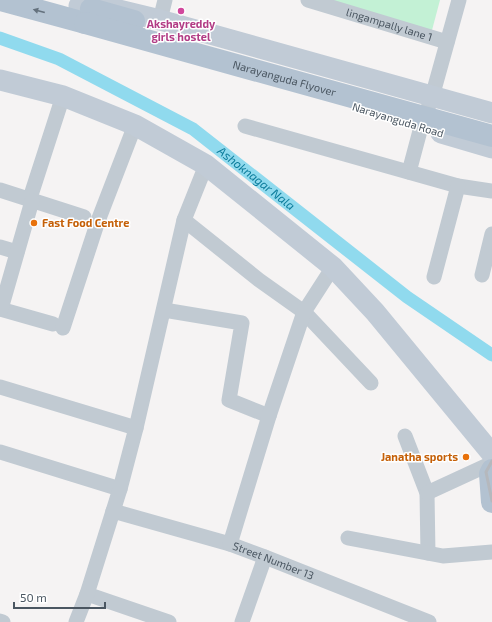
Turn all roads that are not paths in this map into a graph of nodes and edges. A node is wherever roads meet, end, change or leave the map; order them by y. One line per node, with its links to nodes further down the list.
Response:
1 (1, 0): 4 (main road, one-way to 1)
2 (308, 0): 6 (street, lingampally lane 1)
3 (459, 0): 6 (street)
4 (76, 9): 5 (street); 11 (main road, Narayanguda Flyover, bridge); 14 (street, Narayanguda Road); 15 (main road, Narayanguda Flyover, bridge)
5 (163, 10): 9 (street)
6 (447, 42): 9 (street)
7 (0, 80): 8 (street)
8 (64, 96): 12 (street); 22 (street)
9 (432, 97): 10 (street); 14 (street)
10 (492, 113)
11 (492, 123)
12 (135, 125): 17 (street); 31 (street)
13 (245, 126): 18 (street)
14 (421, 127): 16 (street, Narayanguda Road); 18 (street)
15 (492, 136)
16 (492, 148)
17 (206, 165): 24 (street); 28 (street)
18 (409, 172): 19 (street)
19 (458, 186): 21 (street); 30 (street)
20 (0, 190): 22 (street)
21 (492, 191)
22 (32, 196): 23 (street); 27 (street)
23 (84, 217)
24 (184, 220): 32 (street); 33 (street)
25 (492, 234): 29 (street)
26 (0, 247): 27 (street)
27 (18, 252): 31 (street)
28 (333, 268): 33 (street); 40 (street)
29 (482, 275)
30 (434, 277)
31 (0, 309)
32 (164, 310): 36 (street); 37 (street)
33 (304, 312): 34 (street); 36 (street)
34 (371, 383)
35 (0, 387): 37 (street)
36 (269, 416): 48 (street)
37 (136, 428): 43 (street)
38 (405, 436): 44 (street)
39 (0, 452): 43 (street)
40 (492, 454)
41 (492, 463): 44 (street)
42 (492, 470): 45 (main road)
43 (120, 489): 46 (street)
44 (426, 493): 50 (street)
45 (492, 502)
46 (113, 511): 48 (street, Street Number 13); 52 (street)
47 (348, 538): 50 (street)
48 (230, 544): 51 (street, Street Number 13)
49 (492, 552): 50 (street)
50 (428, 553)
51 (265, 556): 57 (street); 58 (street, Street Number 13)
52 (87, 594): 54 (street); 56 (street)
53 (0, 621): 55 (street)
54 (162, 621)
55 (3, 622)
56 (76, 622)
57 (242, 622)
58 (429, 622)

